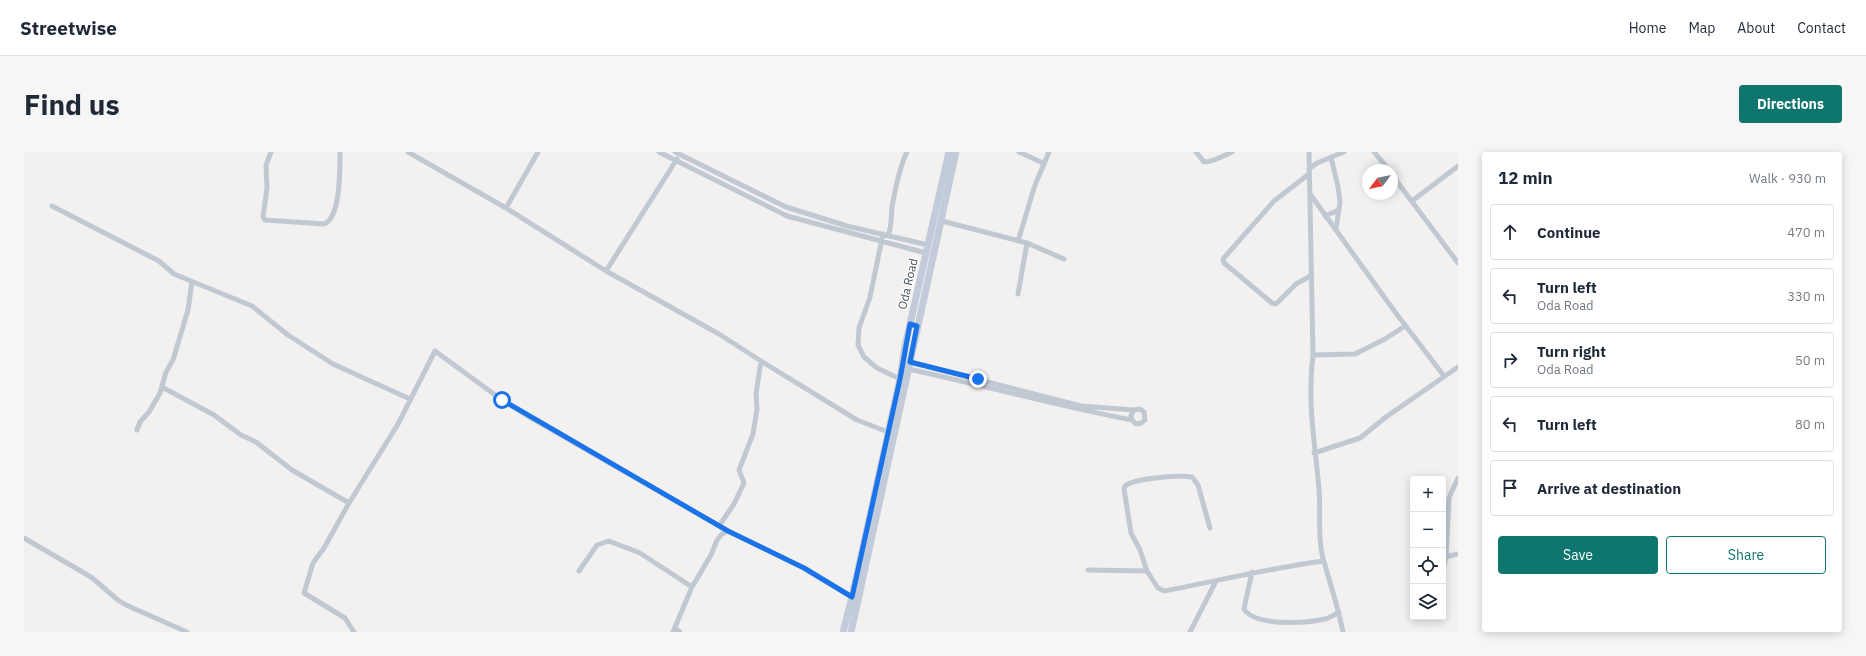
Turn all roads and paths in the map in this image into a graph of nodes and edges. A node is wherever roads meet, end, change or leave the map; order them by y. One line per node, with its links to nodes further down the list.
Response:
1 (271, 152): 2 (street)
2 (340, 152)
3 (408, 152): 29 (street)
4 (538, 152): 29 (street)
5 (659, 152): 18 (street)
6 (907, 152): 35 (street)
7 (949, 152): 39 (street, Oda Road)
8 (956, 152): 33 (street, Oda Road)
9 (1019, 152): 19 (street)
10 (1049, 152): 19 (street)
11 (1196, 152): 12 (street)
12 (1232, 152)
13 (1344, 152): 17 (street)
14 (1374, 152): 21 (street)
15 (678, 153): 18 (street); 27 (street)
16 (1309, 154): 20 (street); 23 (street)
17 (1330, 157): 20 (street); 30 (street)
18 (676, 161): 31 (street); 43 (street)
19 (1043, 163): 36 (street)
20 (1317, 163): 23 (street)
21 (1384, 164)
22 (1458, 166): 26 (street)
23 (1309, 171): 25 (street); 44 (street)
24 (1398, 183): 26 (street)
25 (1310, 194): 32 (street); 44 (street)
26 (1412, 201): 42 (street)
27 (782, 205): 31 (street); 35 (street)
28 (52, 206): 45 (street)
29 (506, 208): 43 (street)
30 (1338, 210): 32 (street); 34 (street)
31 (778, 212): 37 (street)
32 (1326, 216): 34 (street)
33 (942, 221): 36 (street); 47 (street, Oda Road)
34 (1336, 230): 48 (street)
35 (886, 235): 37 (street); 39 (street)
36 (1018, 241): 38 (street)
37 (881, 242): 40 (street); 54 (street)
38 (1027, 243): 41 (street); 46 (street)
39 (928, 245): 40 (street, Oda Road)
40 (926, 253): 47 (street, Oda Road)
41 (1064, 259)
42 (1458, 262)
43 (606, 271): 50 (street)
44 (1312, 275): 49 (street)
45 (192, 282): 55 (street); 56 (street)
46 (1018, 294)
47 (913, 325): 51 (street, Oda Road); 54 (street, Oda Road)
48 (1405, 326): 49 (street); 53 (street)
49 (1313, 355): 62 (street)
50 (761, 362): 61 (street); 65 (street)
51 (909, 366): 57 (street); 85 (street, Oda Road)
52 (1457, 369): 53 (street)
53 (1444, 376): 62 (street)
54 (900, 379): 61 (street, Oda Road)
55 (162, 387): 60 (street); 64 (street)
56 (410, 399): 64 (street); 65 (street)
57 (1060, 402): 58 (street); 59 (street)
58 (1134, 410): 59 (street); 59 (street)
59 (1132, 420)
60 (137, 430)
61 (888, 432): 78 (street, Oda Road)
62 (1314, 454): 71 (street)
63 (1458, 478): 70 (street)
64 (348, 503): 82 (street)
65 (719, 526): 67 (street)
66 (1210, 528): 74 (street)
67 (728, 531): 77 (street); 78 (street)
68 (24, 538): 81 (street)
69 (1458, 554): 70 (street)
70 (1446, 557)
71 (1324, 561): 75 (street); 79 (street)
72 (1088, 570): 74 (street)
73 (579, 571): 77 (street)
74 (1147, 571): 76 (street)
75 (1252, 572): 76 (street); 79 (street)
76 (1216, 581): 86 (street)
77 (692, 587): 80 (street)
78 (852, 597): 84 (street, Oda Road)
79 (1339, 612): 87 (street)
80 (674, 630): 83 (street)
81 (187, 632)
82 (354, 632)
83 (680, 632)
84 (843, 632)
85 (851, 632)
86 (1190, 632)
87 (1344, 632)

